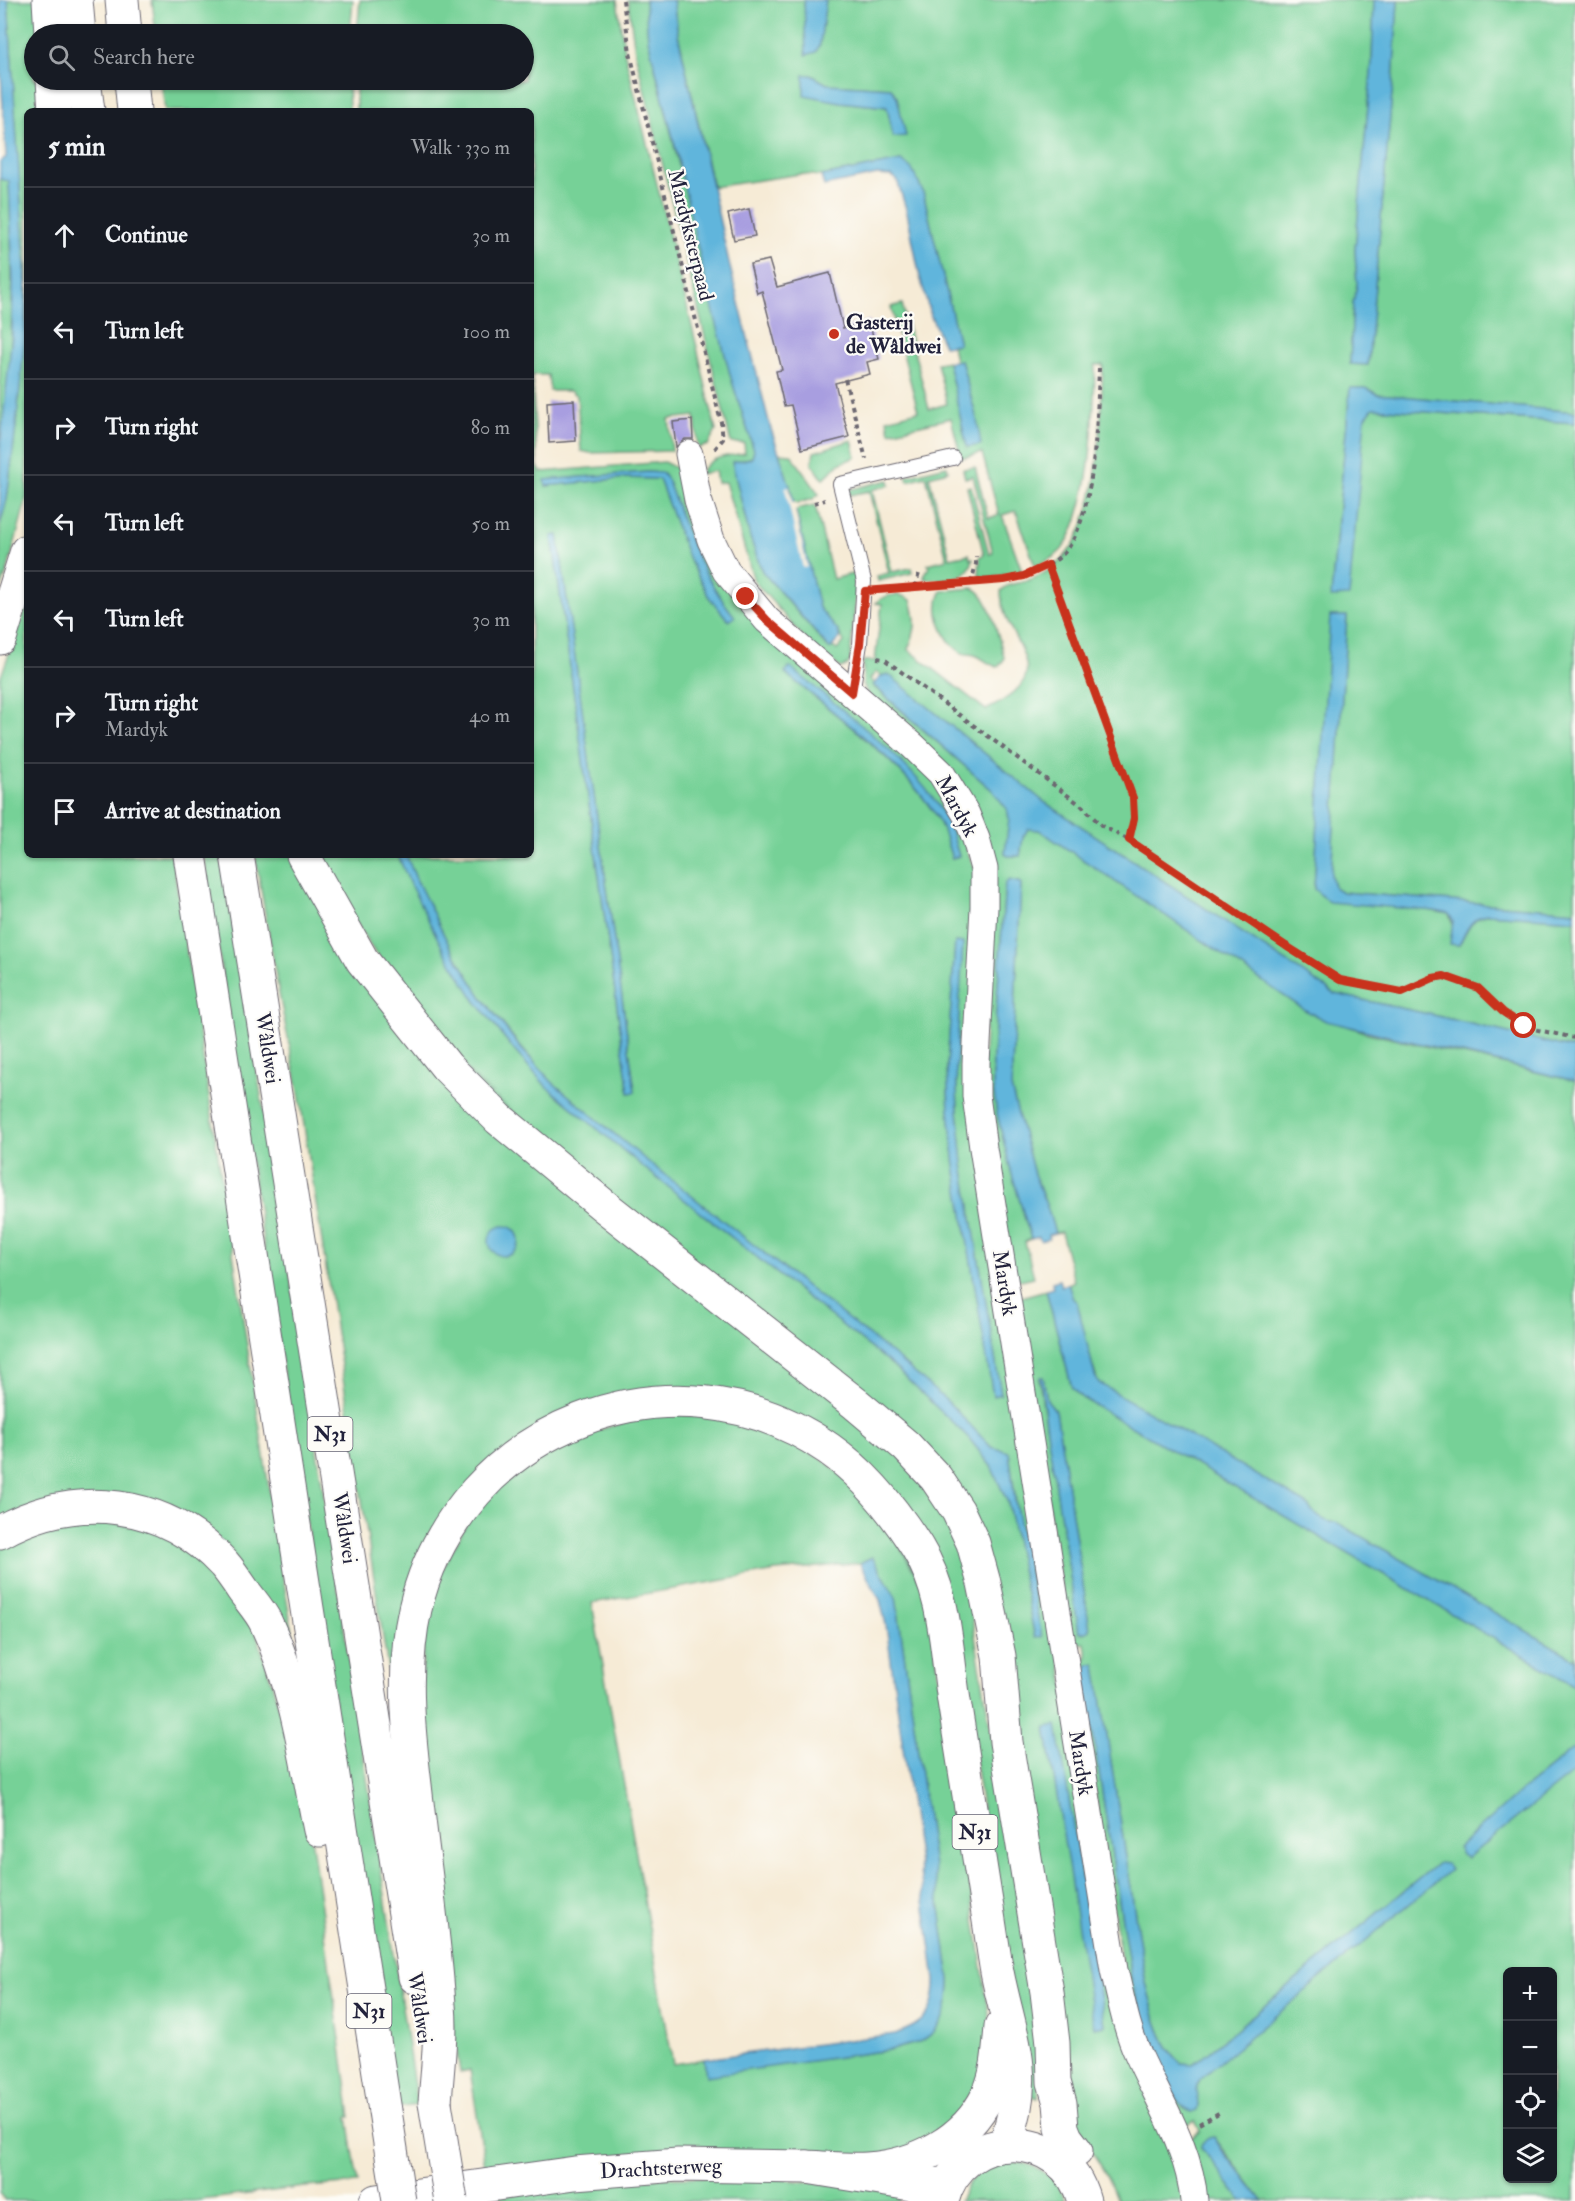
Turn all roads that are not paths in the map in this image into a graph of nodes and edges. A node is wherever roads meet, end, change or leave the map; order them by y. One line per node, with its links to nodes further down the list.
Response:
1 (49, 0): 4 (main road)
2 (76, 0): 5 (main road)
3 (122, 0): 6 (main road)
4 (50, 24)
5 (78, 24)
6 (124, 24)
7 (54, 90): 10 (main road)
8 (85, 90): 11 (main road)
9 (131, 90): 12 (main road)
10 (55, 108)
11 (88, 108)
12 (134, 108)
13 (689, 454): 17 (street, Mardyk)
14 (953, 458): 17 (lane)
15 (24, 561): 16 (main road)
16 (0, 638)
17 (852, 693): 34 (street, Mardyk)
18 (190, 858): 22 (main road, N31)
19 (237, 858): 24 (main road, Wâldwei / N31)
20 (305, 858): 26 (main road, N31)
21 (0, 1532): 22 (main road, N31)
22 (354, 1911): 30 (main road, N31, bridge)
23 (997, 1972): 24 (main road, N31); 25 (main road, N31); 27 (main road, N31)
24 (435, 2103): 31 (main road, Wâldwei / N31, bridge)
25 (1005, 2145): 26 (main road); 28 (main road)
26 (1067, 2155): 32 (main road); 33 (main road)
27 (807, 2167): 28 (main road, Drachtsterweg); 29 (main road, Drachtsterweg)
28 (945, 2193)
29 (376, 2201)
30 (399, 2201)
31 (451, 2201)
32 (1084, 2201)
33 (1103, 2201)
34 (1194, 2201)

